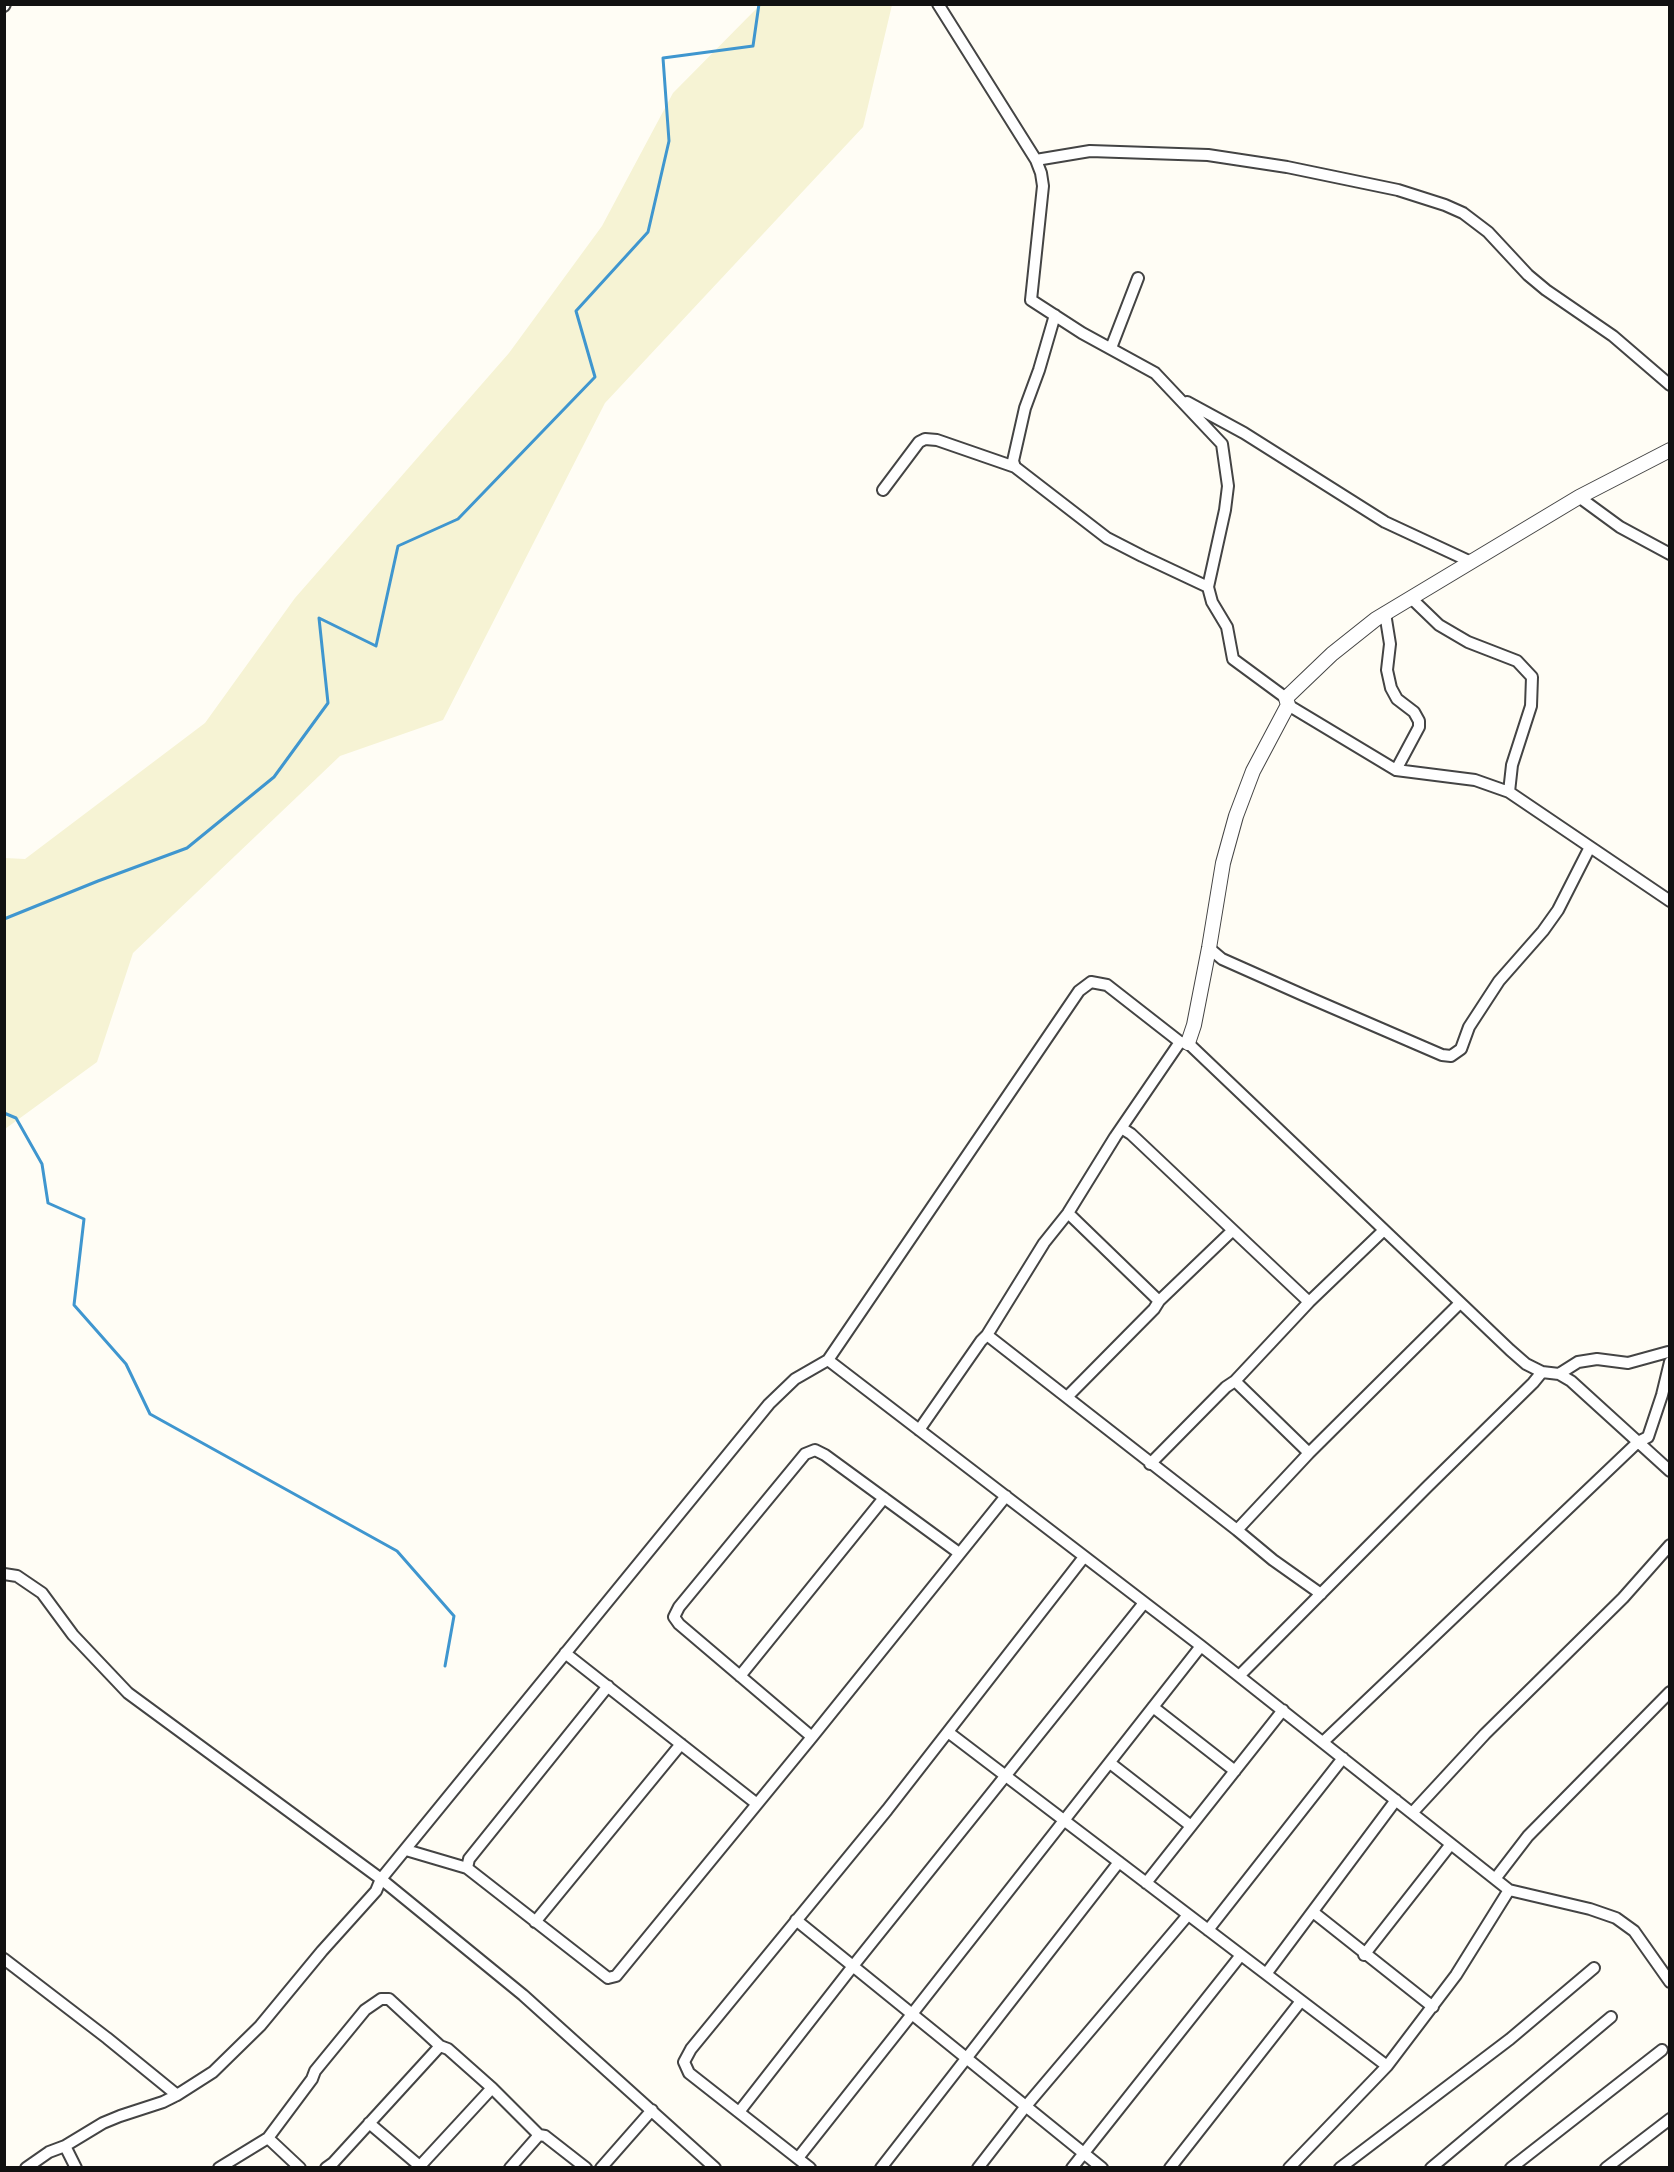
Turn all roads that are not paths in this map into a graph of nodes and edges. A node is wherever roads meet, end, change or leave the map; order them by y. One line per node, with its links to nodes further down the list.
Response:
1 (938, 4): 2 (street)
2 (1036, 160): 4 (street); 6 (street)
3 (1138, 278): 5 (street)
4 (1055, 315): 5 (street); 9 (street)
5 (1112, 348): 7 (street)
6 (1670, 385)
7 (1178, 397): 13 (street); 14 (street)
8 (1670, 450): 11 (street)
9 (1015, 467): 10 (street); 14 (street)
10 (883, 490)
11 (1579, 497): 12 (street); 13 (street)
12 (1670, 554)
13 (1471, 562): 15 (street)
14 (1208, 587): 17 (street)
15 (1410, 598): 16 (street); 19 (street)
16 (1385, 613): 17 (street); 18 (street)
17 (1287, 702): 18 (street); 22 (street)
18 (1396, 770): 19 (street)
19 (1509, 792): 20 (street)
20 (1590, 847): 21 (street); 22 (street)
21 (1670, 901)
22 (1209, 948): 23 (street)
23 (1184, 1043): 24 (street); 27 (street); 33 (street)
24 (1123, 1129): 25 (street); 26 (street)
25 (1068, 1213): 28 (street); 31 (street)
26 (1232, 1231): 28 (street); 29 (street)
27 (1383, 1231): 29 (street); 30 (street)
28 (1159, 1301): 37 (street)
29 (1309, 1302): 36 (street)
30 (1460, 1303): 34 (street); 40 (street)
31 (987, 1335): 37 (street); 38 (street)
32 (1669, 1355): 35 (street); 39 (street)
33 (828, 1360): 38 (street); 53 (street)
34 (1542, 1372): 35 (street); 50 (street)
35 (1559, 1374): 39 (street)
36 (1235, 1381): 40 (street); 41 (street)
37 (1067, 1397): 41 (street)
38 (920, 1430): 43 (street)
39 (1638, 1442): 42 (street); 62 (street)
40 (1309, 1453): 45 (street)
41 (1150, 1464): 45 (street)
42 (1670, 1471)
43 (1006, 1496): 47 (street); 48 (street)
44 (884, 1498): 47 (street); 54 (street); 54 (street)
45 (1237, 1530): 50 (street)
46 (1670, 1545): 70 (street)
47 (959, 1553): 61 (street)
48 (1084, 1557): 51 (street); 60 (street)
49 (4, 1574): 77 (street)
50 (1321, 1594): 55 (street)
51 (1144, 1603): 52 (street); 67 (street)
52 (1201, 1646): 55 (street); 58 (street)
53 (566, 1653): 56 (street); 74 (street)
54 (740, 1676): 61 (street)
55 (1239, 1676): 59 (street)
56 (608, 1686): 63 (street); 76 (street)
57 (1670, 1692): 78 (street)
58 (1153, 1707): 65 (street); 66 (street)
59 (1283, 1710): 62 (street); 66 (street)
60 (948, 1732): 67 (street); 83 (street)
61 (812, 1737): 69 (street)
62 (1323, 1742): 64 (street)
63 (681, 1744): 69 (street); 84 (street)
64 (1343, 1758): 68 (street); 85 (street)
65 (1110, 1763): 71 (street); 72 (street)
66 (1235, 1771): 72 (street)
67 (1005, 1775): 71 (street); 89 (street)
68 (1396, 1800): 70 (street); 81 (street)
69 (757, 1804): 84 (street)
70 (1412, 1813): 73 (street)
71 (1065, 1821): 75 (street); 95 (street)
72 (1191, 1826): 79 (street)
73 (1451, 1844): 78 (street); 86 (street)
74 (406, 1850): 76 (street); 77 (street)
75 (1119, 1862): 79 (street); 99 (street)
76 (467, 1868): 84 (street)
77 (381, 1879): 102 (street); 104 (street)
78 (1495, 1879): 80 (street)
79 (1146, 1882): 82 (street)
80 (1509, 1890): 92 (street); 94 (street)
81 (1312, 1912): 86 (street); 91 (street)
82 (1188, 1915): 85 (street); 103 (street)
83 (796, 1920): 89 (street); 105 (street)
84 (535, 1922)
85 (1208, 1930): 87 (street)
86 (1364, 1954): 94 (street)
87 (1241, 1955): 91 (street); 111 (street)
88 (4, 1959): 102 (street)
89 (853, 1966): 95 (street); 105 (street)
90 (1594, 1968): 130 (street)
91 (1266, 1974): 93 (street)
92 (1670, 1982)
93 (1301, 2001): 100 (street); 129 (street)
94 (1432, 2007): 100 (street)
95 (912, 2014): 99 (street); 112 (street)
96 (1611, 2017): 131 (street)
97 (440, 2046): 101 (street); 107 (street); 109 (street)
98 (1662, 2050): 132 (street)
99 (966, 2058): 103 (street); 125 (street)
100 (1386, 2066): 114 (street)
101 (492, 2088): 108 (street); 113 (street)
102 (177, 2095): 110 (street)
103 (1026, 2106): 111 (street); 126 (street)
104 (652, 2110): 122 (street); 123 (street)
105 (739, 2112): 112 (street)
106 (1670, 2119): 133 (street)
107 (369, 2123): 113 (street); 119 (street)
108 (539, 2135): 120 (street); 121 (street)
109 (268, 2138): 117 (street); 118 (street)
110 (65, 2146): 115 (street); 116 (street)
111 (1084, 2153): 127 (street); 128 (street)
112 (798, 2158): 124 (street)
113 (421, 2167)
114 (1292, 2167)
115 (26, 2168)
116 (76, 2168)
117 (219, 2168)
118 (300, 2168)
119 (326, 2168)
120 (510, 2168)
121 (586, 2168)
122 (601, 2168)
123 (716, 2168)
124 (810, 2168)
125 (881, 2168)
126 (978, 2168)
127 (1072, 2168)
128 (1102, 2168)
129 (1170, 2168)
130 (1340, 2168)
131 (1431, 2168)
132 (1511, 2168)
133 (1606, 2168)

